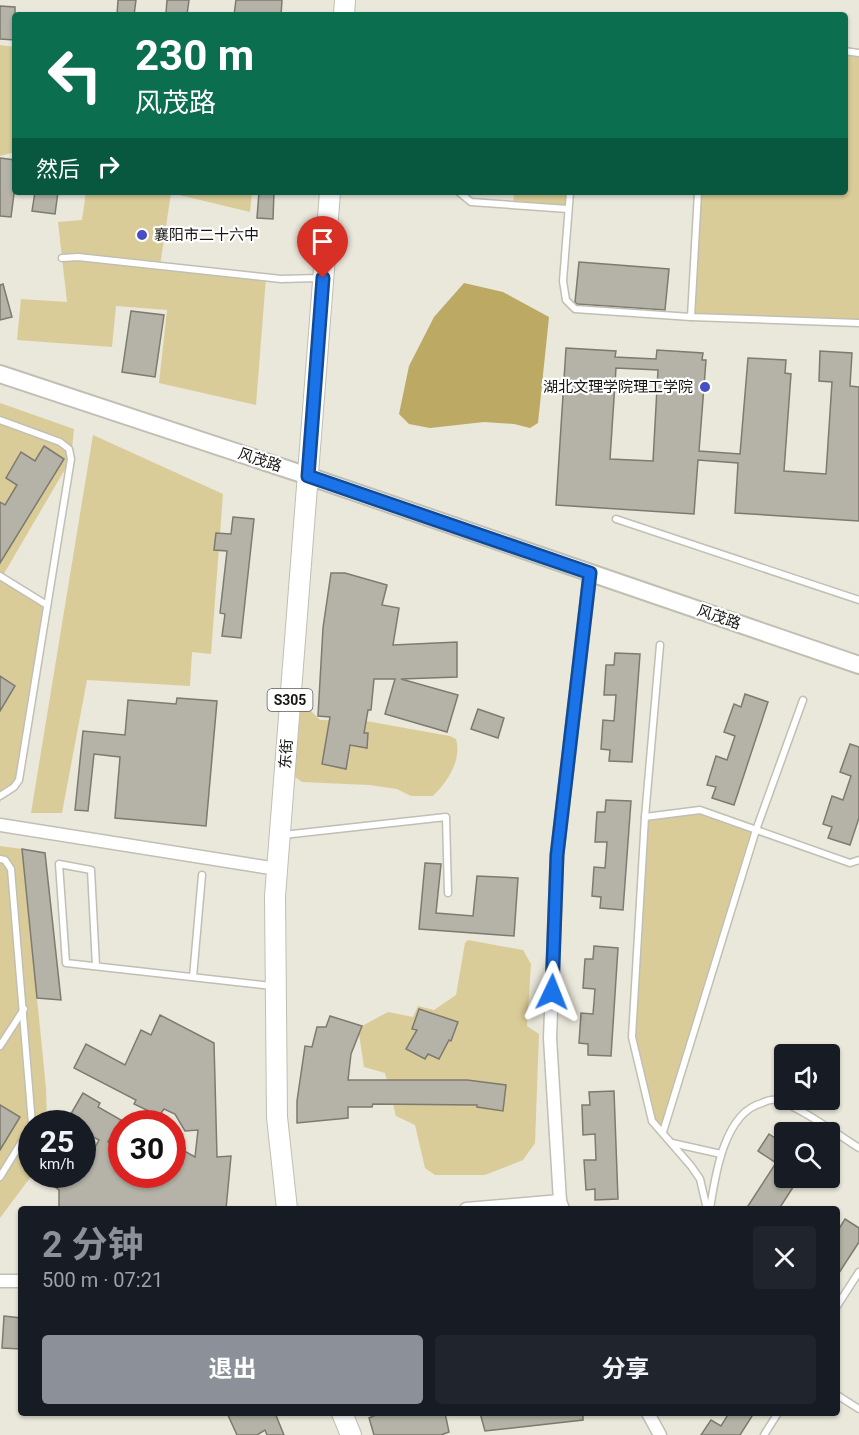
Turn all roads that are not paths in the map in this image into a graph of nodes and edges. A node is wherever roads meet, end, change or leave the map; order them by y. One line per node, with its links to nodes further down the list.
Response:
1 (330, 195): 7 (main road, 东街 / S305)
2 (463, 195): 5 (lane)
3 (570, 195): 5 (lane)
4 (698, 195): 8 (lane)
5 (568, 210): 8 (lane)
6 (62, 258): 7 (lane)
7 (323, 278): 12 (main road, 东街 / S305)
8 (691, 317): 9 (lane)
9 (859, 323)
10 (0, 374): 12 (street, 风茂路)
11 (0, 420): 17 (lane)
12 (308, 476): 14 (street, 风茂路); 25 (main road, 东街 / S305)
13 (616, 519): 16 (lane)
14 (590, 573): 19 (street, 风茂路); 43 (street)
15 (0, 576): 17 (lane)
16 (859, 600)
17 (47, 605): 21 (lane)
18 (660, 645): 22 (lane)
19 (859, 665)
20 (803, 700): 24 (lane)
21 (0, 796)
22 (645, 817): 24 (lane); 37 (lane)
23 (0, 825): 28 (street)
24 (756, 830): 27 (lane); 37 (lane)
25 (279, 836): 28 (main road, 东街 / S305); 30 (lane)
26 (0, 859): 34 (lane)
27 (859, 860)
28 (277, 869): 33 (main road, 东街 / S305)
29 (202, 875): 32 (lane)
30 (448, 893)
31 (96, 966): 31 (lane); 32 (lane)
32 (193, 977): 33 (lane)
33 (276, 986): 44 (main road, 东街 / S305)
34 (24, 1009): 35 (lane); 36 (lane)
35 (0, 1046)
36 (33, 1110)
37 (663, 1132): 38 (lane)
38 (672, 1143): 41 (lane); 46 (lane)
39 (18, 1147): 42 (lane)
40 (859, 1148): 41 (lane)
41 (721, 1154): 47 (lane)
42 (0, 1177)
43 (562, 1205): 45 (street)
44 (287, 1206)
45 (538, 1206)
46 (707, 1206)
47 (709, 1206)
48 (859, 1272): 51 (lane)
49 (0, 1281): 50 (street)
50 (18, 1281)
51 (840, 1301)
52 (840, 1397): 53 (lane)
53 (859, 1409)
54 (343, 1416): 57 (main road)
55 (650, 1416): 58 (street)
56 (776, 1416): 59 (lane)
57 (351, 1435)
58 (660, 1435)
59 (764, 1435)

